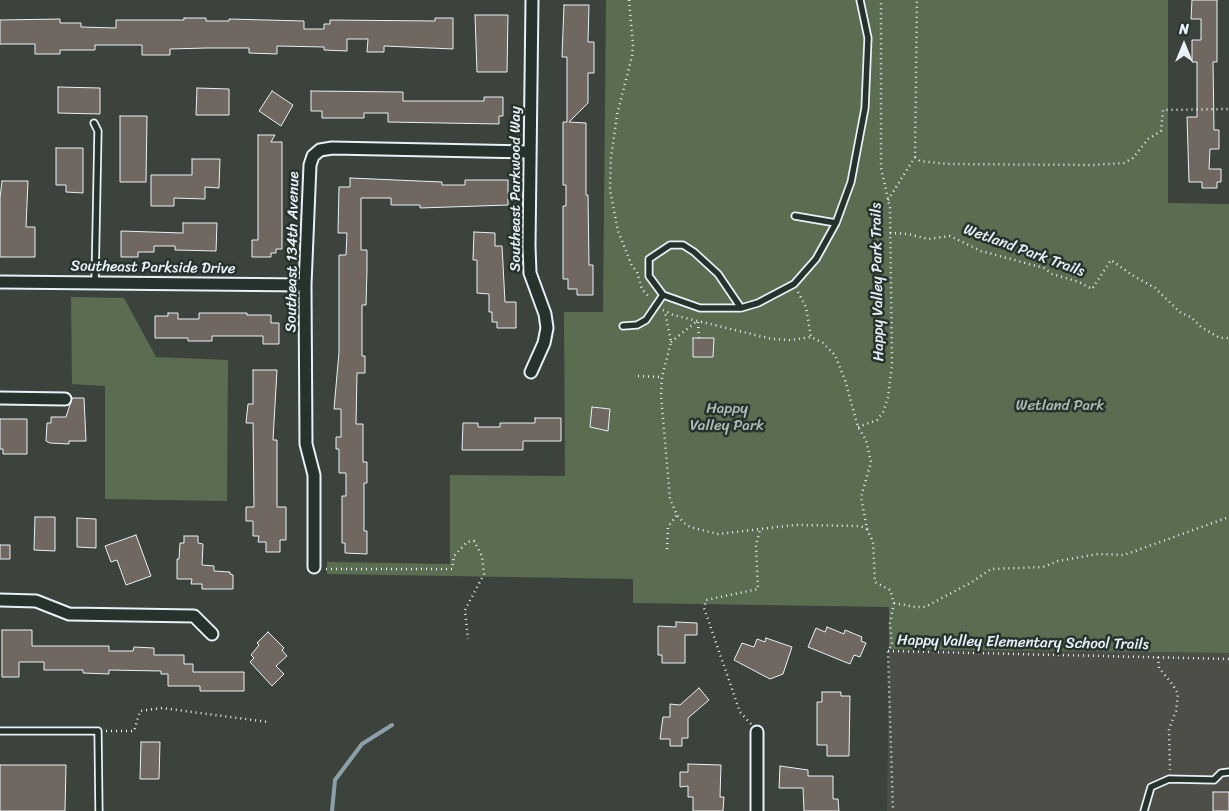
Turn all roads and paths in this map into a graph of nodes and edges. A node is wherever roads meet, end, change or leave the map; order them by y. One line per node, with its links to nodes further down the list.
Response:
1 (532, 0): 8 (street, Southeast Parkwood Way)
2 (629, 0): 19 (path)
3 (860, 0): 12 (lane)
4 (881, 0): 10 (path, Happy Valley Park Trails)
5 (917, 0): 9 (path)
6 (1229, 110): 9 (path)
7 (94, 123): 15 (lane)
8 (529, 152): 17 (street, Southeast 134th Avenue); 27 (street, Southeast Parkwood Way)
9 (915, 157): 10 (path)
10 (888, 200): 13 (path, Happy Valley Park Trails)
11 (795, 216): 12 (lane)
12 (836, 223): 16 (lane)
13 (890, 233): 25 (path, Wetland Park Trails); 32 (path, Happy Valley Park Trails)
14 (0, 282): 15 (street, Southeast Parkside Drive)
15 (95, 283): 17 (street, Southeast Parkside Drive)
16 (794, 284): 20 (lane); 23 (path)
17 (305, 285): 38 (street, Southeast 134th Avenue)
18 (663, 295): 19 (lane); 20 (lane); 20 (lane)
19 (656, 303): 22 (lane)
20 (741, 308)
21 (698, 321): 23 (path); 24 (path); 26 (path); 26 (path)
22 (623, 326)
23 (811, 336): 32 (path)
24 (699, 338)
25 (1229, 338)
26 (671, 342): 29 (path)
27 (531, 372)
28 (638, 376): 29 (path)
29 (662, 376): 33 (path)
30 (0, 398): 31 (street)
31 (65, 399)
32 (858, 427): 35 (path)
33 (677, 515): 36 (path); 37 (path)
34 (1229, 517): 40 (path)
35 (867, 528): 36 (path); 40 (path)
36 (760, 530): 46 (path)
37 (667, 549)
38 (314, 568): 42 (path)
39 (0, 600): 41 (street)
40 (894, 603): 43 (path)
41 (212, 634)
42 (468, 639)
43 (888, 651): 44 (path, Happy Valley Elementary School Trails); 55 (path)
44 (1158, 657): 45 (path, Happy Valley Elementary School Trails); 52 (path, Happy Valley Elementary School Trails)
45 (1229, 659)
46 (740, 712)
47 (268, 722): 49 (path)
48 (0, 731): 49 (lane)
49 (98, 731): 53 (lane)
50 (757, 732): 54 (street)
51 (1229, 772): 52 (lane)
52 (1169, 779): 56 (lane)
53 (99, 811)
54 (757, 811)
55 (893, 811)
56 (1144, 811)

